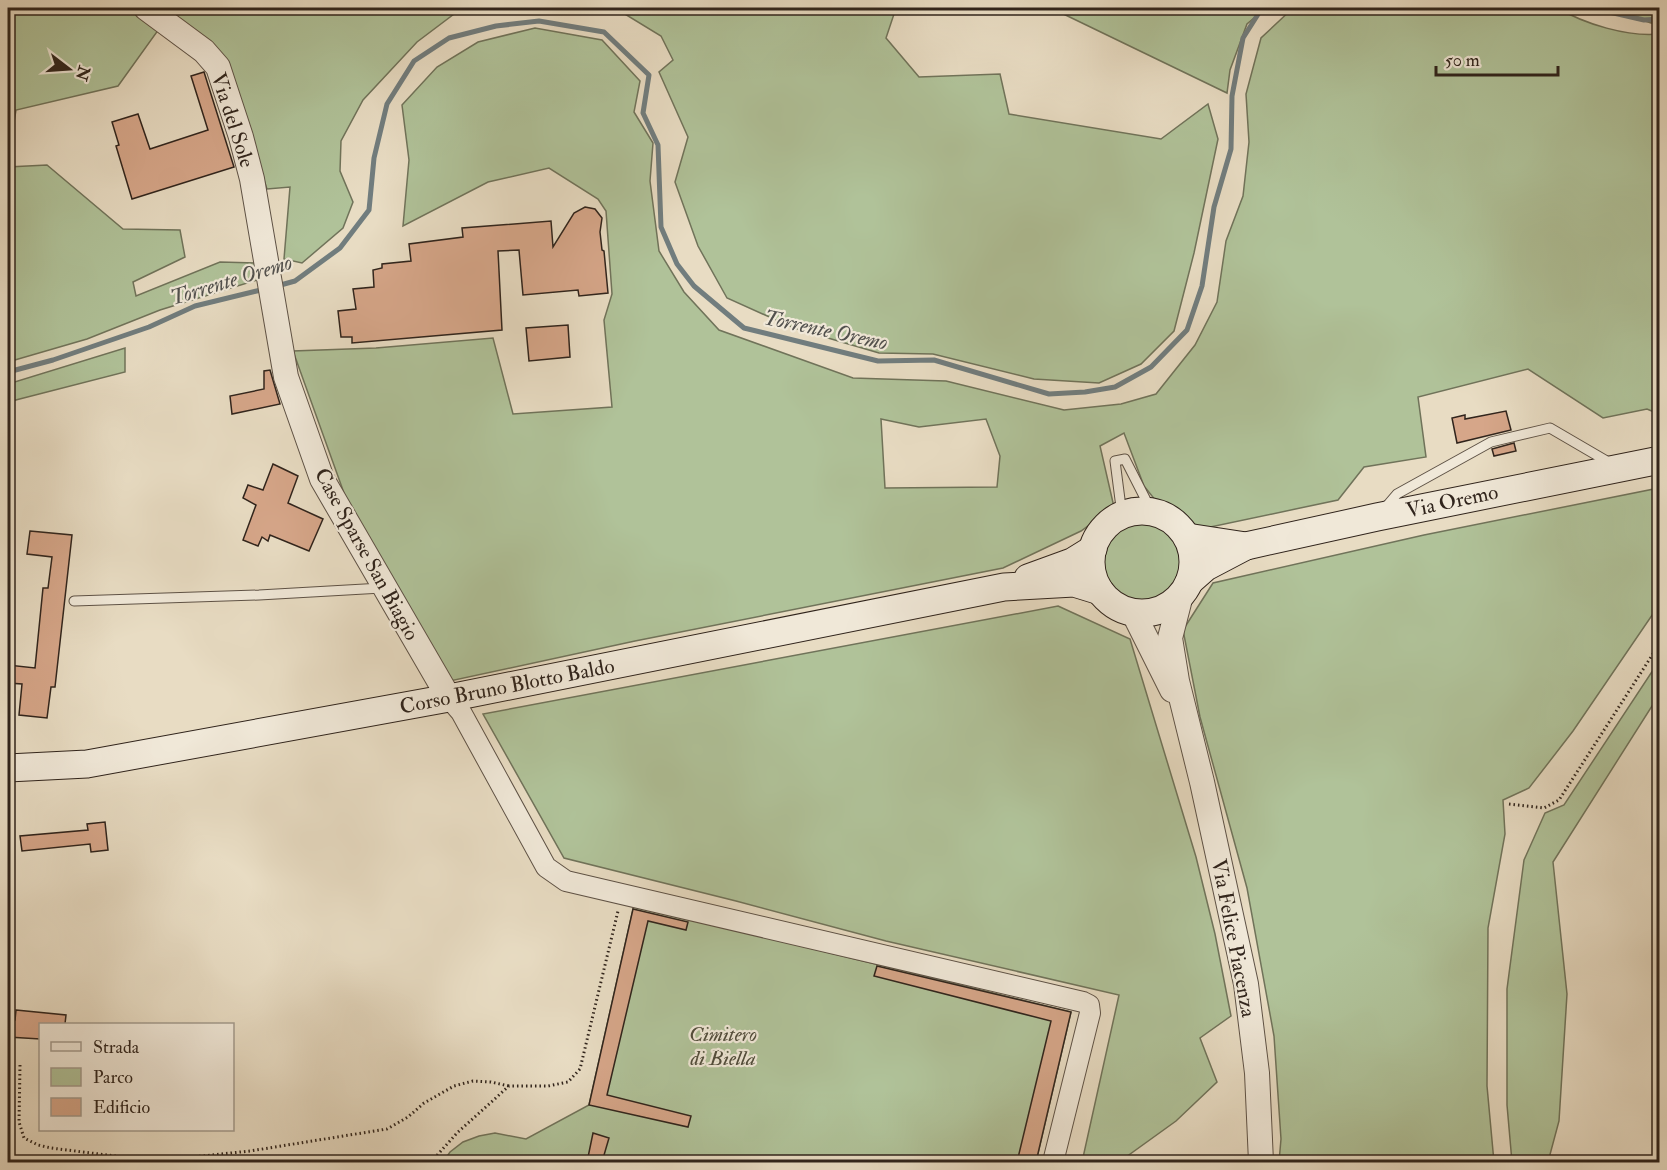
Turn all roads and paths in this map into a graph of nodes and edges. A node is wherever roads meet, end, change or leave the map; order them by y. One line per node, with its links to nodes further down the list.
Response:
1 (146, 8): 2 (street, Via del Sole)
2 (267, 265): 12 (street, Case Sparse San Biagio)
3 (1659, 460): 4 (main road, Via Oremo)
4 (1617, 468): 7 (main road, Via Oremo); 7 (lane)
5 (1152, 512): 6 (main road); 6 (lane); 8 (main road)
6 (1122, 515): 10 (main road)
7 (1377, 517): 9 (main road, Via Oremo)
8 (1187, 537): 9 (main road, Via Oremo); 13 (main road)
9 (1246, 546): 13 (main road, Via Oremo)
10 (1093, 549): 11 (main road, Corso Bruno Blotto Baldo); 14 (main road)
11 (1004, 587): 14 (main road, Corso Bruno Blotto Baldo); 18 (main road, Corso Bruno Blotto Baldo)
12 (384, 588): 15 (lane); 18 (street, Case Sparse San Biagio)
13 (1185, 588): 16 (main road); 19 (street, Via Felice Piacenza)
14 (1101, 591): 16 (main road)
15 (74, 601)
16 (1133, 612): 19 (street, Via Felice Piacenza)
17 (1659, 643): 21 (path)
18 (449, 698): 20 (main road, Corso Bruno Blotto Baldo); 22 (street)
19 (1185, 716): 27 (street, Via Felice Piacenza)
20 (8, 768)
21 (1509, 804)
22 (622, 894): 24 (path); 26 (street)
23 (20, 1065): 24 (path)
24 (509, 1086): 25 (path)
25 (431, 1162)
26 (1053, 1162)
27 (1261, 1162)

